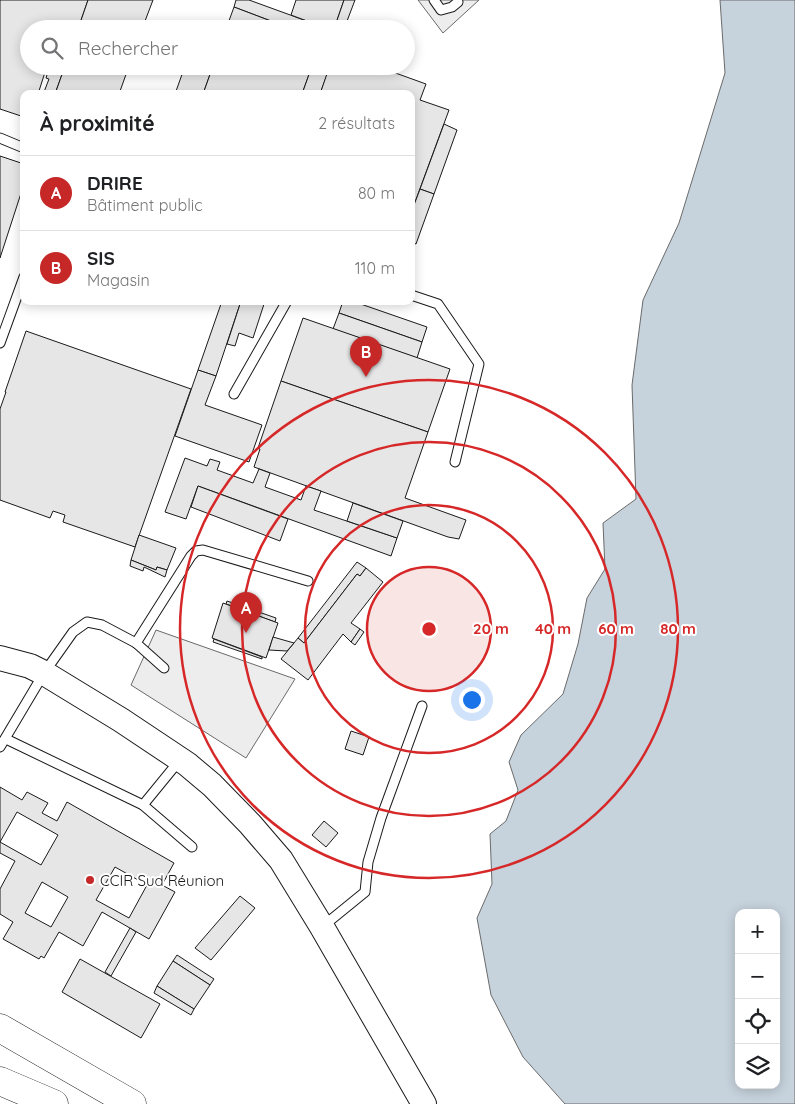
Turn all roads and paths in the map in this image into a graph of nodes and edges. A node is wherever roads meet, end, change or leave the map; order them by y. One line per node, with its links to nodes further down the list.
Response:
1 (434, 0): 2 (lane)
2 (458, 2)
3 (0, 138): 4 (lane)
4 (20, 146)
5 (20, 288): 8 (lane)
6 (415, 296): 10 (lane)
7 (285, 305): 9 (lane)
8 (0, 343)
9 (234, 394)
10 (455, 462)
11 (308, 582): 13 (lane)
12 (0, 640): 17 (street)
13 (136, 643): 16 (lane); 17 (lane)
14 (0, 652): 17 (lane)
15 (0, 658): 17 (street)
16 (164, 668)
17 (37, 669): 19 (lane); 21 (street)
18 (422, 706): 24 (lane)
19 (6, 739): 20 (lane); 22 (lane)
20 (0, 747)
21 (180, 759): 22 (lane); 24 (street)
22 (143, 805): 23 (lane)
23 (192, 847)
24 (322, 927): 29 (street)
25 (0, 1028): 28 (highway)
26 (0, 1081): 27 (highway)
27 (54, 1104)
28 (132, 1104)
29 (424, 1104)

